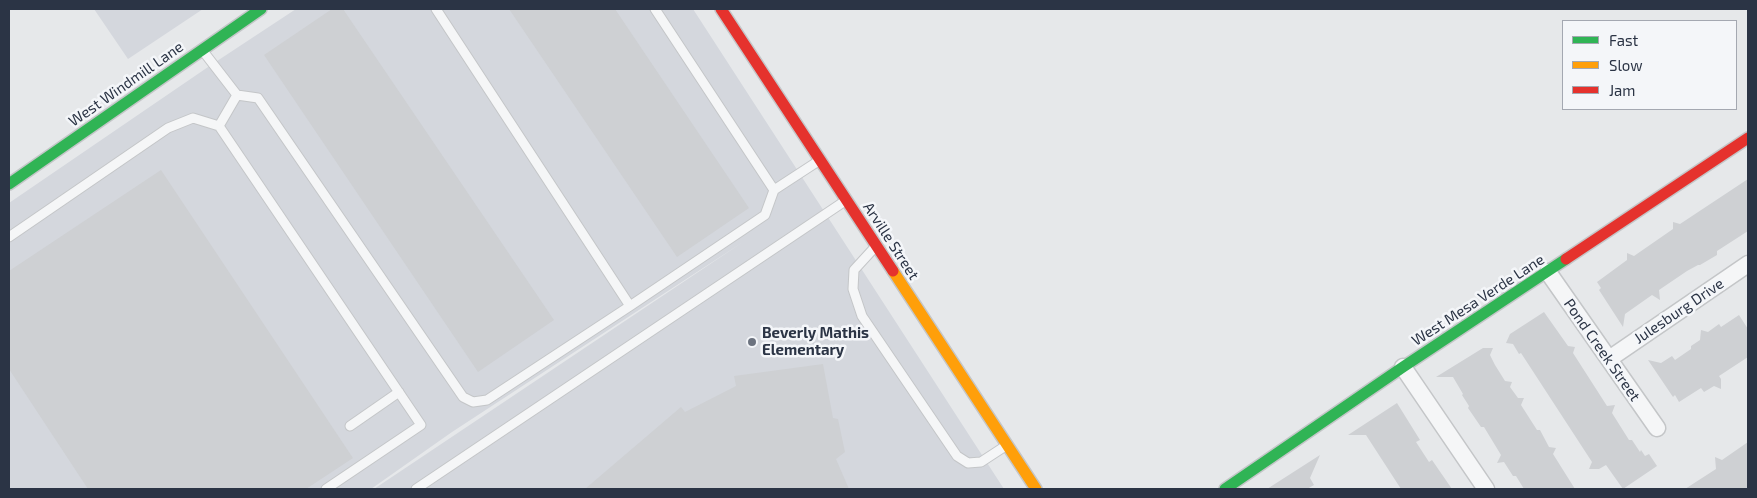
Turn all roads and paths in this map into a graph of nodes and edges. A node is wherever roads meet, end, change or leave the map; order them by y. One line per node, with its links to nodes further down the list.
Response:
1 (261, 9): 5 (street, West Windmill Lane)
2 (436, 9): 17 (lane)
3 (655, 9): 11 (lane)
4 (721, 9): 9 (street, Arville Street)
5 (201, 49): 6 (lane); 10 (street, West Windmill Lane)
6 (237, 94): 7 (lane); 17 (lane)
7 (219, 126): 13 (lane); 20 (lane)
8 (1748, 138): 16 (street, West Mesa Verde Lane)
9 (820, 160): 11 (lane); 12 (street, Arville Street)
10 (9, 184)
11 (774, 190): 17 (lane)
12 (846, 200): 14 (street, Arville Street); 25 (lane)
13 (9, 237)
14 (876, 246): 23 (street, Arville Street); 23 (lane)
15 (1748, 264): 18 (street, Julesburg Drive)
16 (1548, 272): 18 (street, Pond Creek Street); 19 (street, West Mesa Verde Lane)
17 (630, 306)
18 (1609, 358): 22 (street, Pond Creek Street)
19 (1403, 367): 27 (street, West Mesa Verde Lane); 28 (street)
20 (399, 392): 21 (lane); 24 (lane)
21 (350, 426)
22 (1657, 428)
23 (1007, 445): 26 (street, Arville Street)
24 (326, 489)
25 (416, 489)
26 (1036, 489)
27 (1225, 489)
28 (1486, 489)

